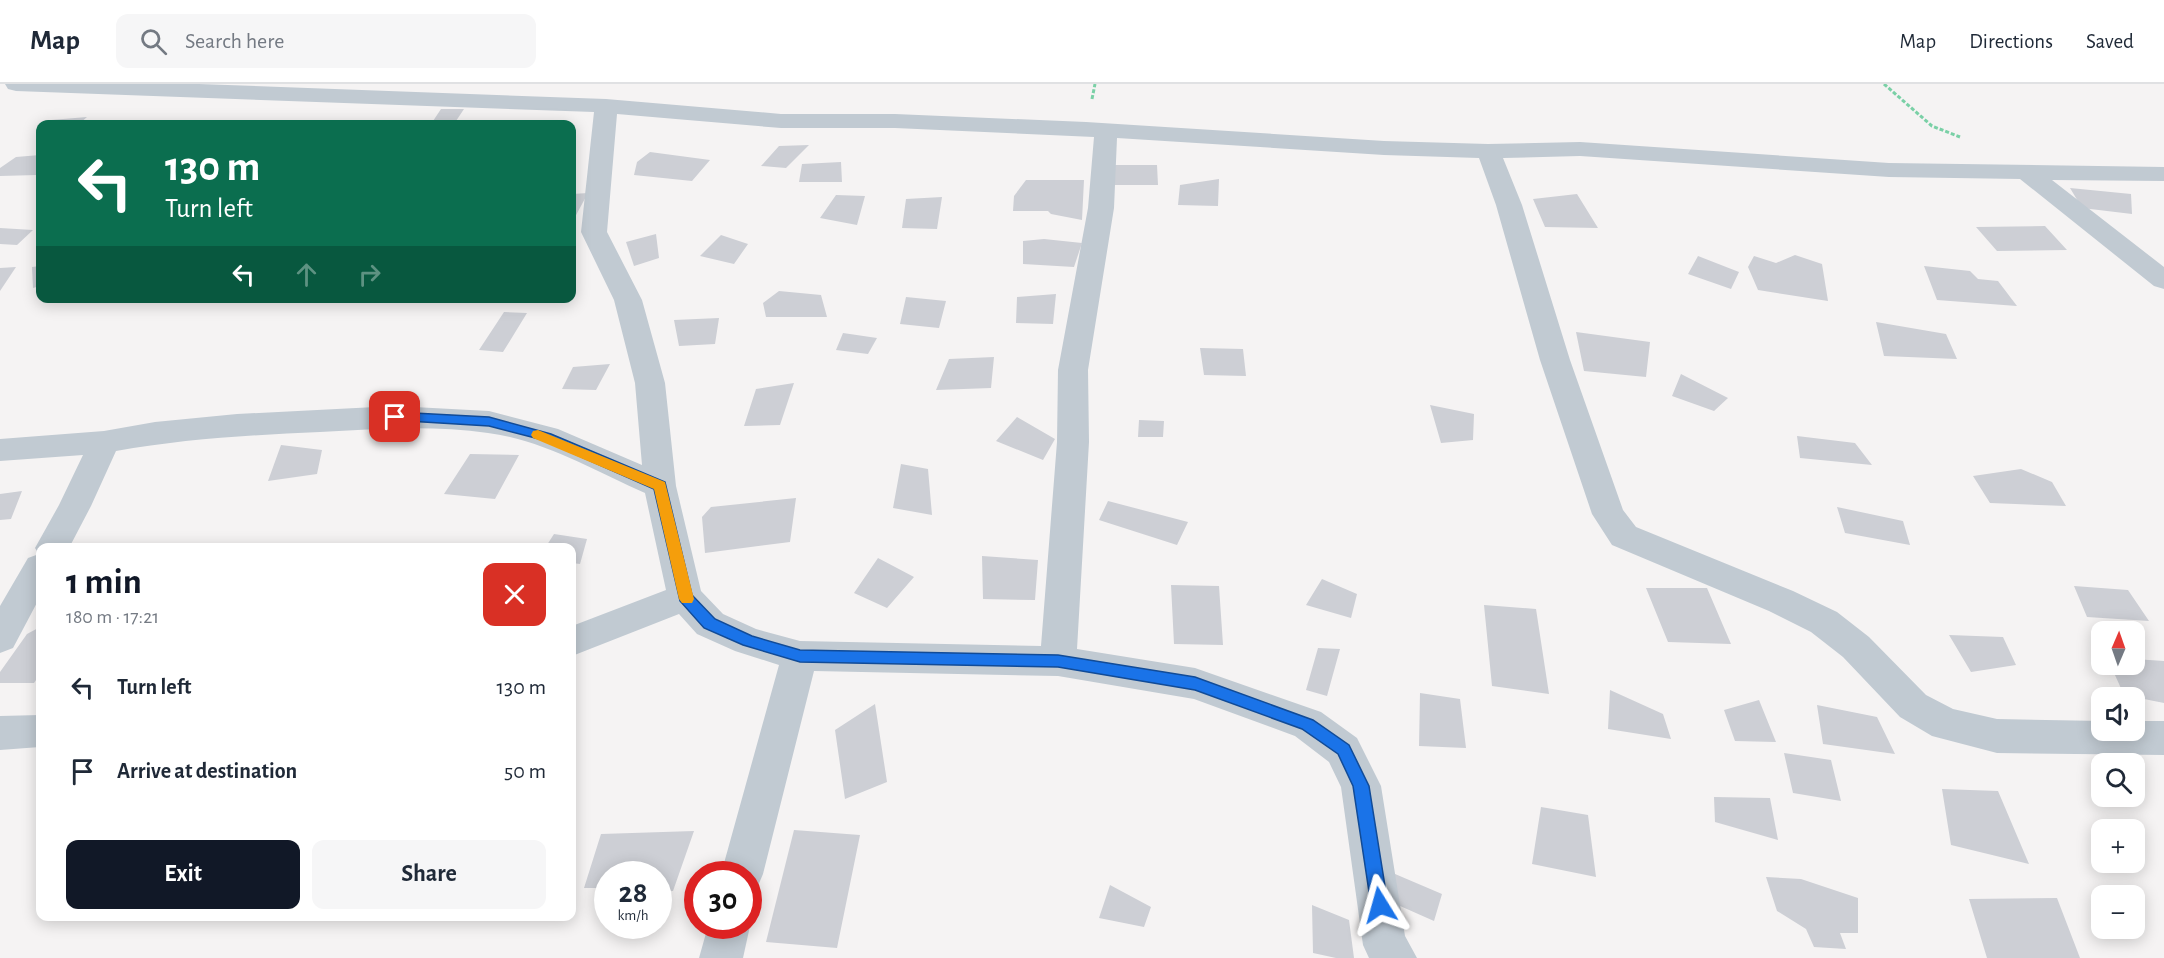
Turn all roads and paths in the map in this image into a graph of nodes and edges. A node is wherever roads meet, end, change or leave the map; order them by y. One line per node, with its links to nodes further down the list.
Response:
1 (16, 84): 3 (street)
2 (1884, 84): 5 (path)
3 (606, 106): 4 (street); 12 (street)
4 (1106, 130): 6 (street); 19 (street)
5 (1966, 140)
6 (1488, 151): 7 (street); 22 (street)
7 (2026, 172): 8 (street); 9 (street)
8 (2164, 174)
9 (2164, 279)
10 (104, 442): 11 (street); 12 (street); 13 (street)
11 (0, 450)
12 (660, 486): 15 (street)
13 (55, 543)
14 (36, 574): 16 (street)
15 (685, 597): 17 (street); 18 (street)
16 (0, 638)
17 (576, 639)
18 (800, 656): 19 (street); 23 (street)
19 (1058, 661): 26 (street)
20 (36, 730): 21 (street)
21 (0, 733)
22 (2164, 738)
23 (745, 861)
24 (726, 939): 25 (street)
25 (721, 958)
26 (1395, 958)

